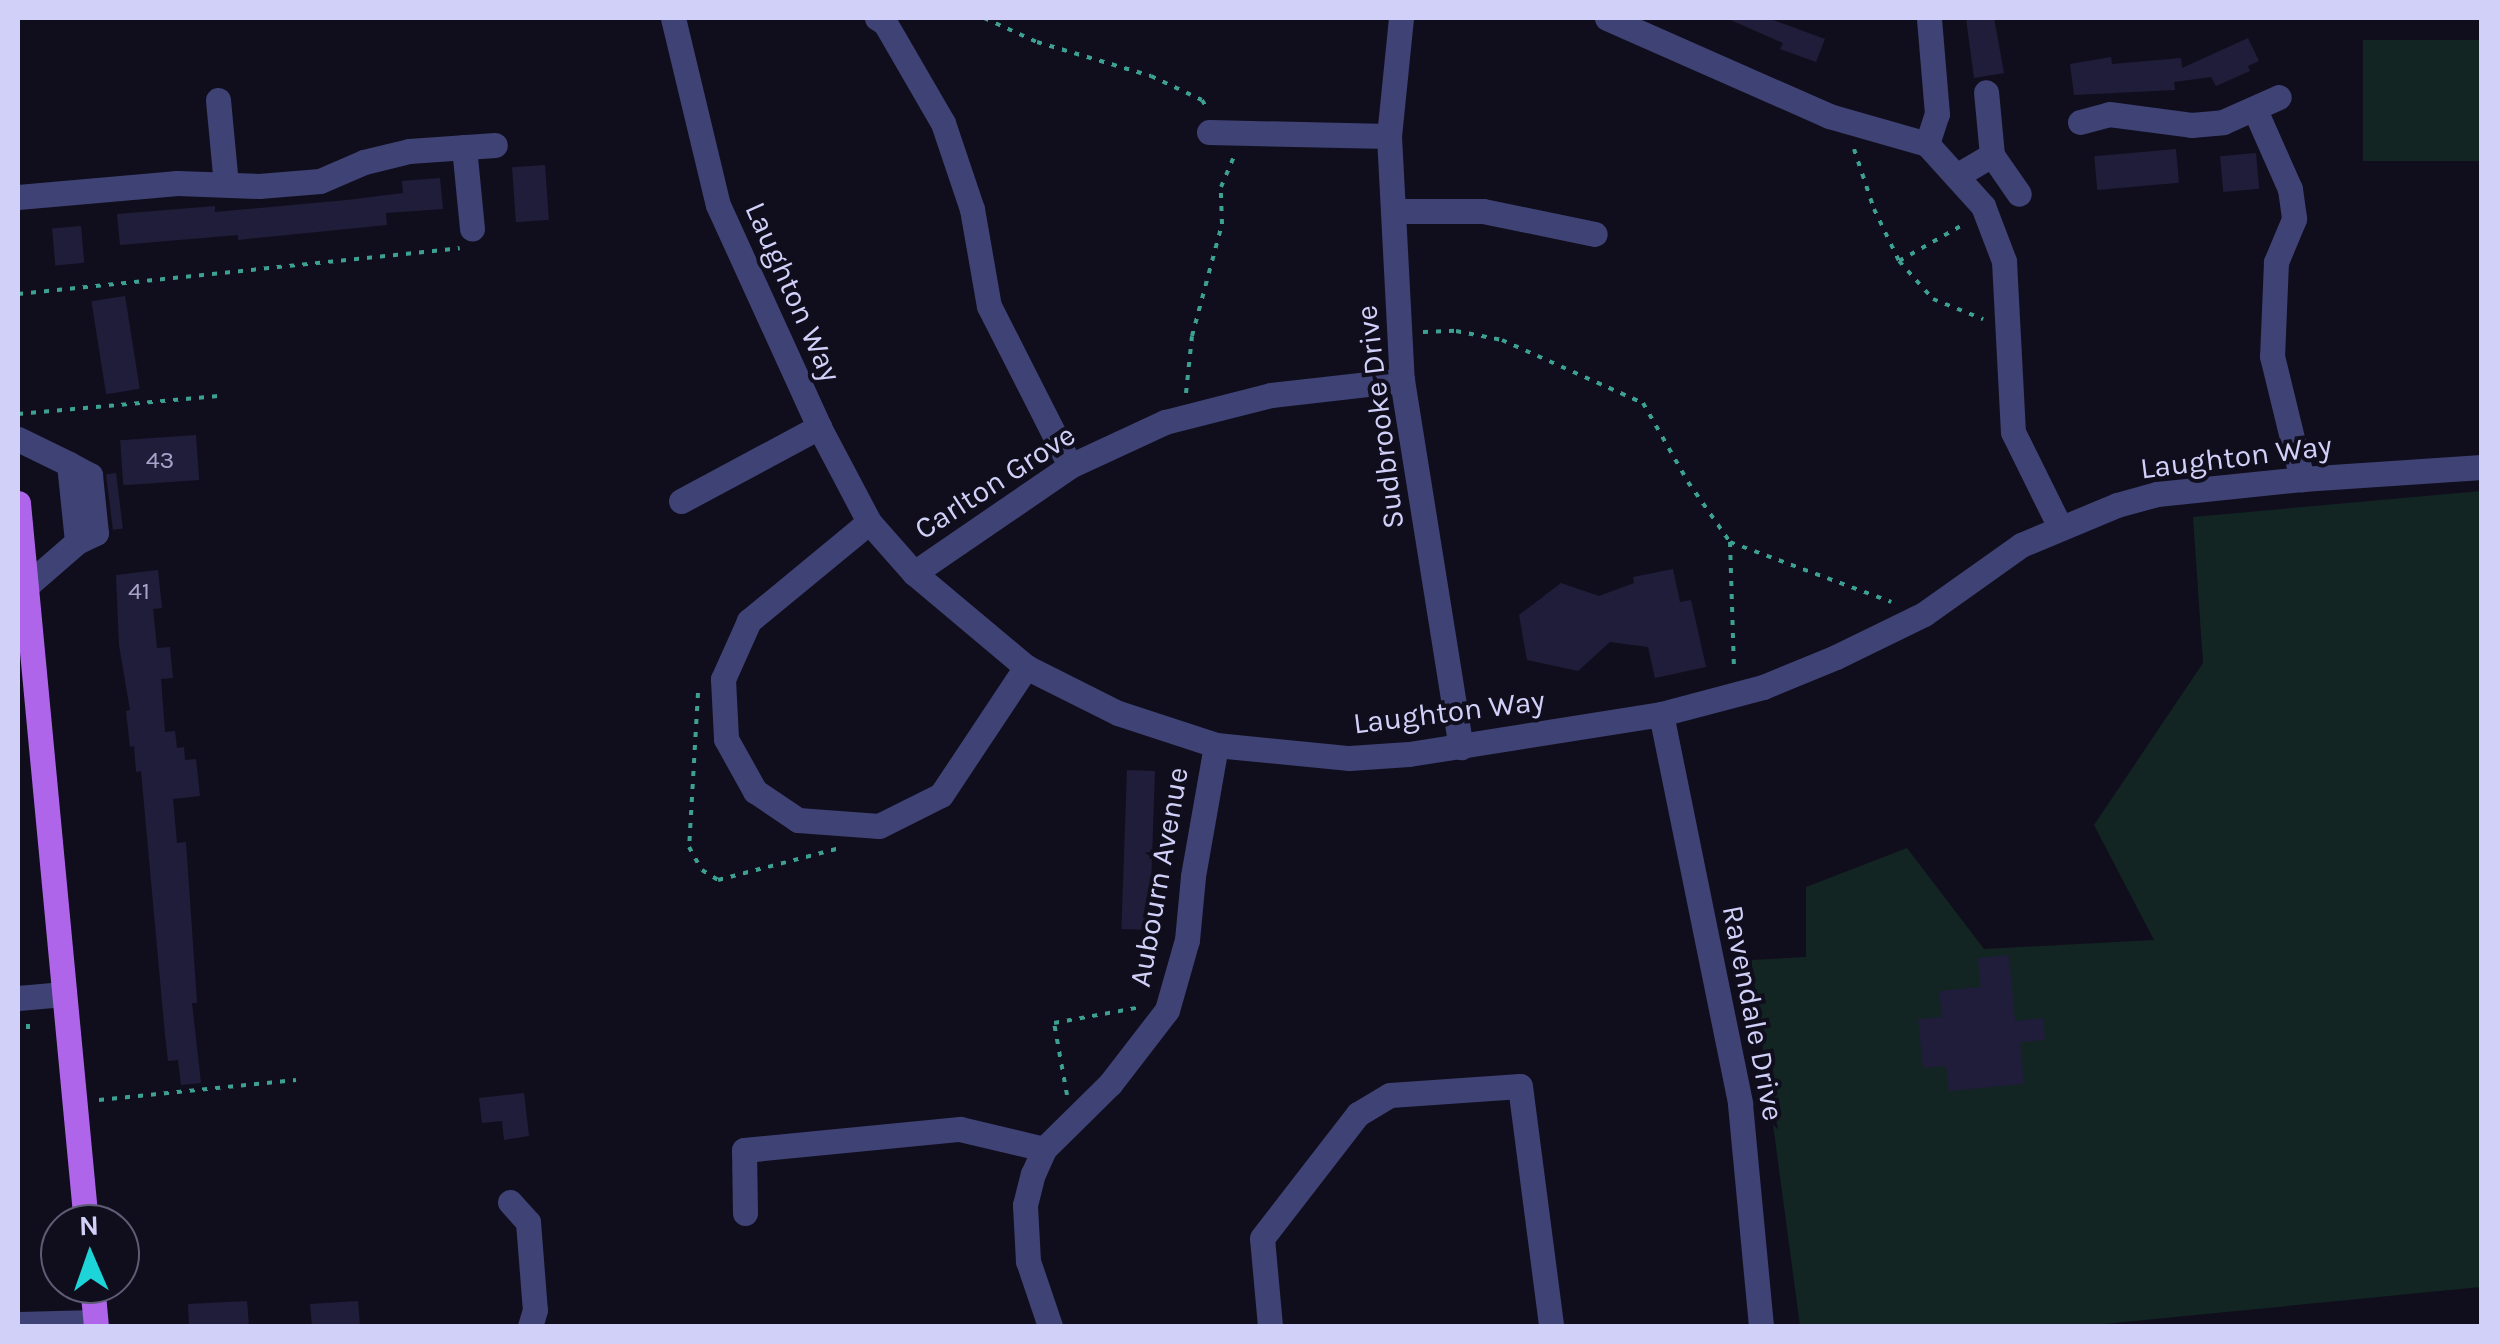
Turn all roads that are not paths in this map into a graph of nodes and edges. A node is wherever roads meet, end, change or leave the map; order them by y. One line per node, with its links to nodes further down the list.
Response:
1 (673, 18): 25 (street, Laughton Way)
2 (878, 18): 27 (street)
3 (1402, 18): 12 (street, Sudbrooke Drive)
4 (1607, 18): 14 (street)
5 (1930, 18): 14 (street)
6 (1986, 92): 16 (street)
7 (2279, 97): 9 (street)
8 (218, 100): 18 (street)
9 (2255, 110): 10 (street); 29 (street)
10 (2080, 122)
11 (1226, 132): 12 (street)
12 (1388, 136): 21 (street, Sudbrooke Drive)
13 (495, 144): 15 (street)
14 (1927, 144): 17 (street)
15 (464, 147): 18 (street); 23 (street)
16 (1992, 156): 17 (street); 19 (street)
17 (1956, 176): 33 (street)
18 (226, 184): 20 (street)
19 (2019, 194)
20 (18, 197)
21 (1393, 211): 22 (street); 24 (street, Sudbrooke Drive)
22 (1595, 234)
23 (471, 238)
24 (1402, 380): 27 (street, Carlton Grove); 40 (street, Sudbrooke Drive)
25 (819, 427): 30 (street); 32 (street, Laughton Way)
26 (18, 438): 35 (street)
27 (1070, 466): 34 (street, Carlton Grove)
28 (2482, 467): 29 (street, Laughton Way)
29 (2302, 479): 33 (street, Laughton Way)
30 (680, 501)
31 (18, 503): 35 (main road)
32 (870, 522): 34 (street, Laughton Way); 37 (street)
33 (2060, 528): 38 (street, Laughton Way)
34 (914, 574): 37 (street, Laughton Way)
35 (26, 587): 36 (main road)
36 (25, 659): 41 (main road)
37 (1026, 667): 39 (street, Laughton Way)
38 (1661, 714): 40 (street, Laughton Way); 53 (street, Ravendale Drive)
39 (1216, 745): 40 (street, Laughton Way); 43 (street, Aubourn Avenue)
40 (1461, 747)
41 (64, 994): 42 (street); 45 (main road)
42 (18, 998)
43 (1044, 1149): 46 (street); 50 (street, Aubourn Avenue)
44 (510, 1202): 49 (street)
45 (84, 1204)
46 (745, 1213)
47 (18, 1324): 48 (street)
48 (95, 1324)
49 (530, 1326)
50 (1050, 1326)
51 (1270, 1326): 52 (street)
52 (1551, 1326)
53 (1760, 1326)

